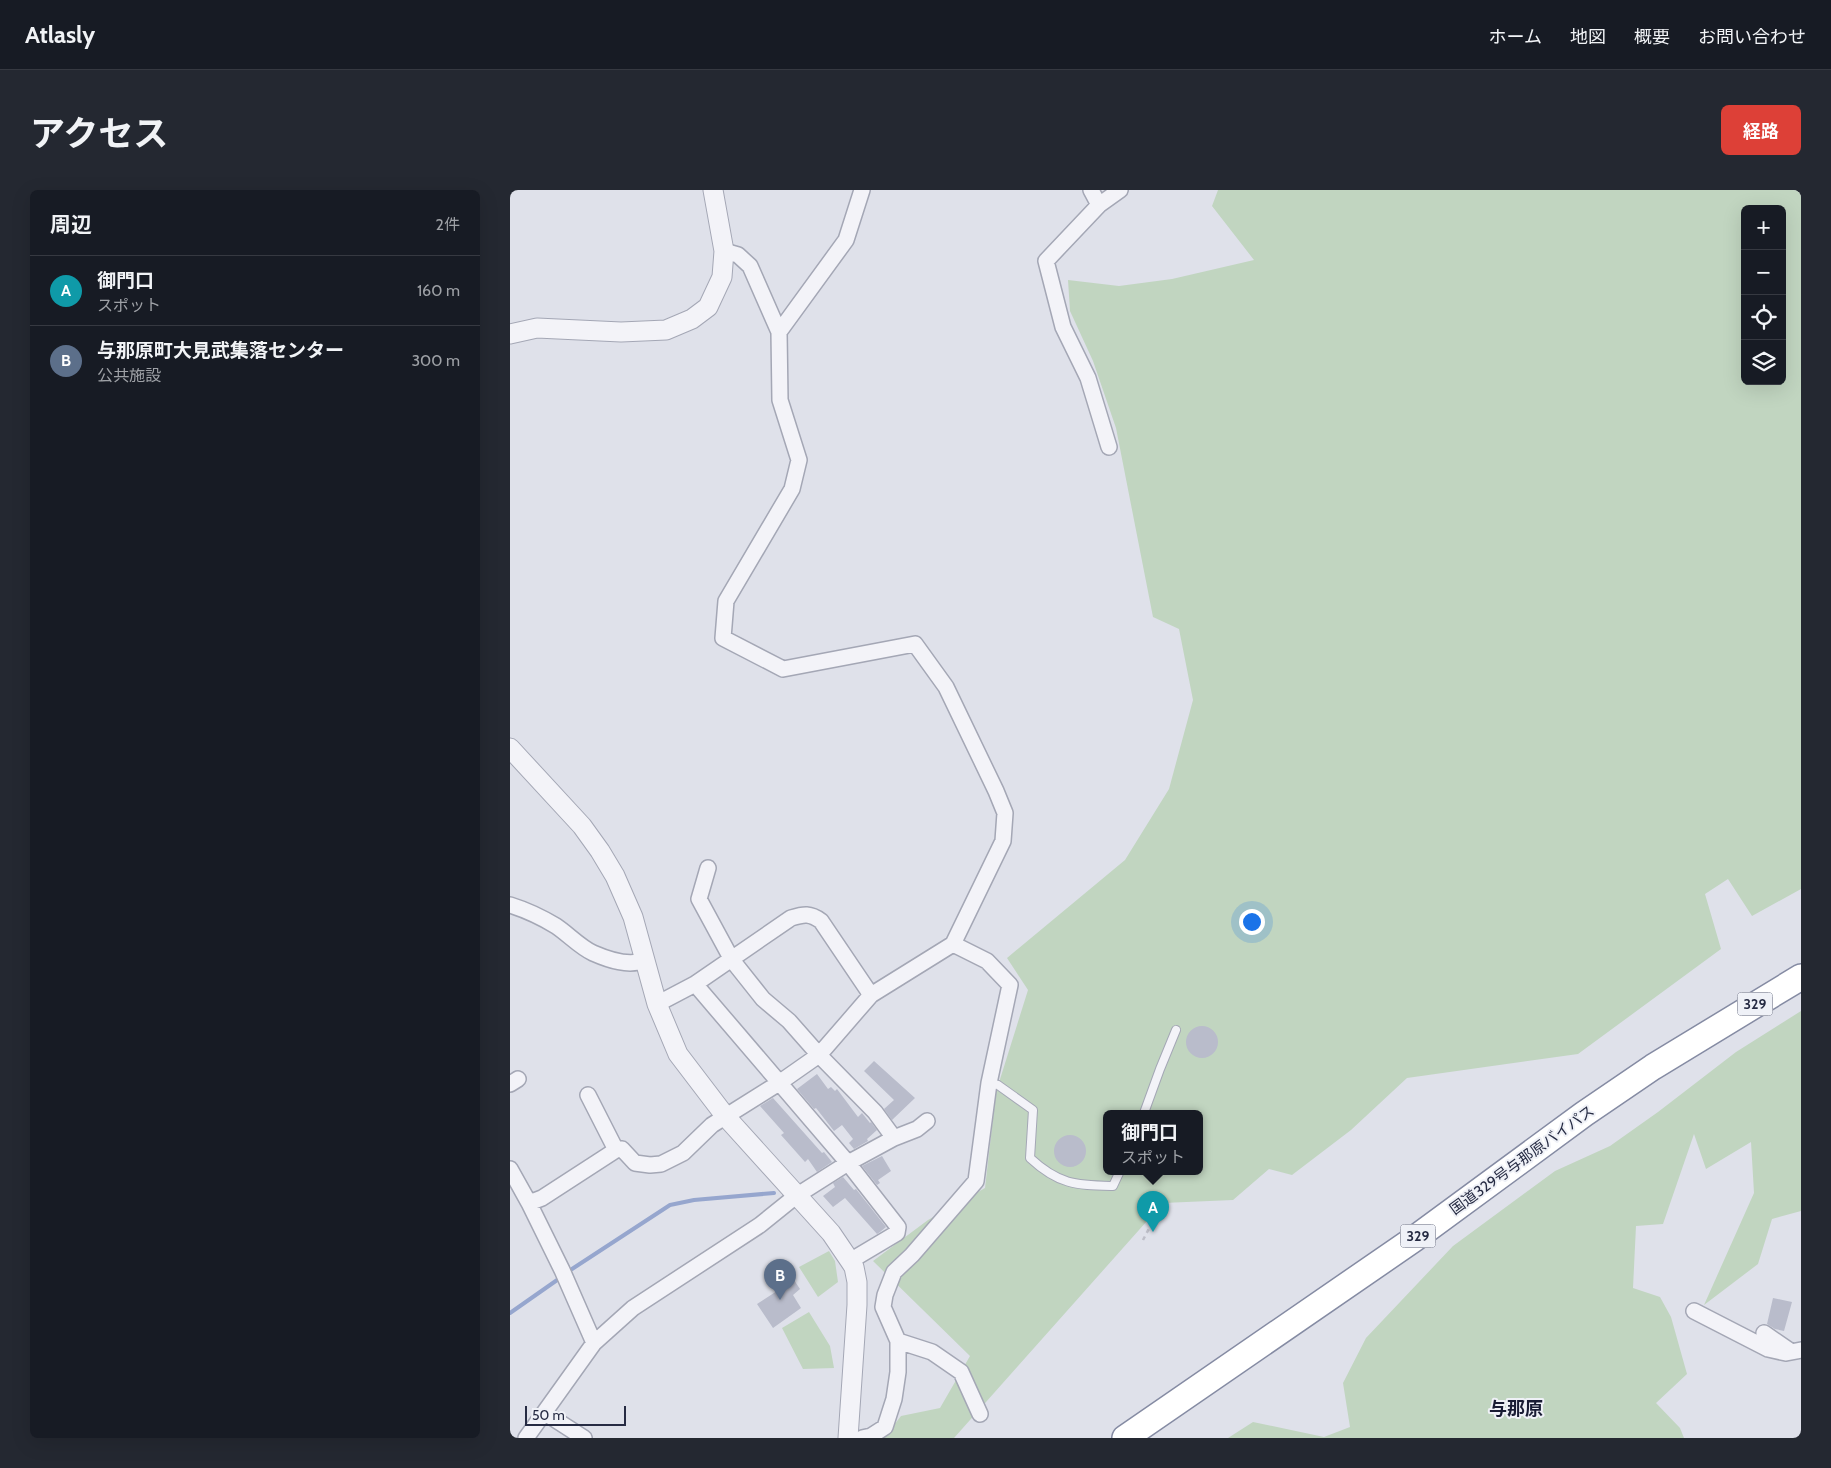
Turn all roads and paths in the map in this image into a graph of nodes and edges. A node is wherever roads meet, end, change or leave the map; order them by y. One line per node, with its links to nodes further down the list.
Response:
1 (702, 190): 5 (street)
2 (862, 190): 8 (street)
3 (1091, 190): 6 (street)
4 (1120, 190): 6 (street)
5 (714, 197): 7 (street)
6 (1099, 205): 10 (street)
7 (724, 251): 8 (street); 9 (street)
8 (779, 332): 14 (street)
9 (510, 334)
10 (1109, 447)
11 (510, 748): 15 (street)
12 (708, 868): 16 (street)
13 (510, 904): 15 (street)
14 (953, 944): 19 (street); 23 (street)
15 (645, 960): 20 (street)
16 (732, 960): 18 (street); 19 (street); 22 (street)
17 (1801, 977): 50 (highway, 国道329号与那原バイパス / 329)
18 (695, 984): 20 (street); 24 (street)
19 (871, 995): 22 (street)
20 (657, 1004): 27 (street)
21 (1176, 1030): 26 (lane)
22 (819, 1055): 24 (street); 29 (street)
23 (989, 1083): 33 (lane); 41 (street)
24 (779, 1084): 27 (street); 31 (street)
25 (588, 1095): 30 (street)
26 (1145, 1110)
27 (726, 1117): 30 (street); 34 (street)
28 (927, 1121): 29 (street)
29 (894, 1138): 31 (street)
30 (616, 1150): 35 (street)
31 (848, 1163): 34 (street); 38 (street)
32 (510, 1169): 35 (street)
33 (1118, 1175)
34 (796, 1196): 38 (street); 42 (street)
35 (529, 1203): 42 (street)
36 (1167, 1210): 37 (path)
37 (1144, 1240)
38 (850, 1261): 48 (street)
39 (1694, 1311): 43 (street)
40 (1764, 1333): 43 (street)
41 (898, 1341): 45 (street); 49 (street)
42 (594, 1343): 44 (street)
43 (1796, 1351)
44 (545, 1413): 46 (street); 47 (street)
45 (980, 1414)
46 (526, 1438)
47 (584, 1438)
48 (848, 1438)
49 (862, 1438)
50 (1125, 1438)

